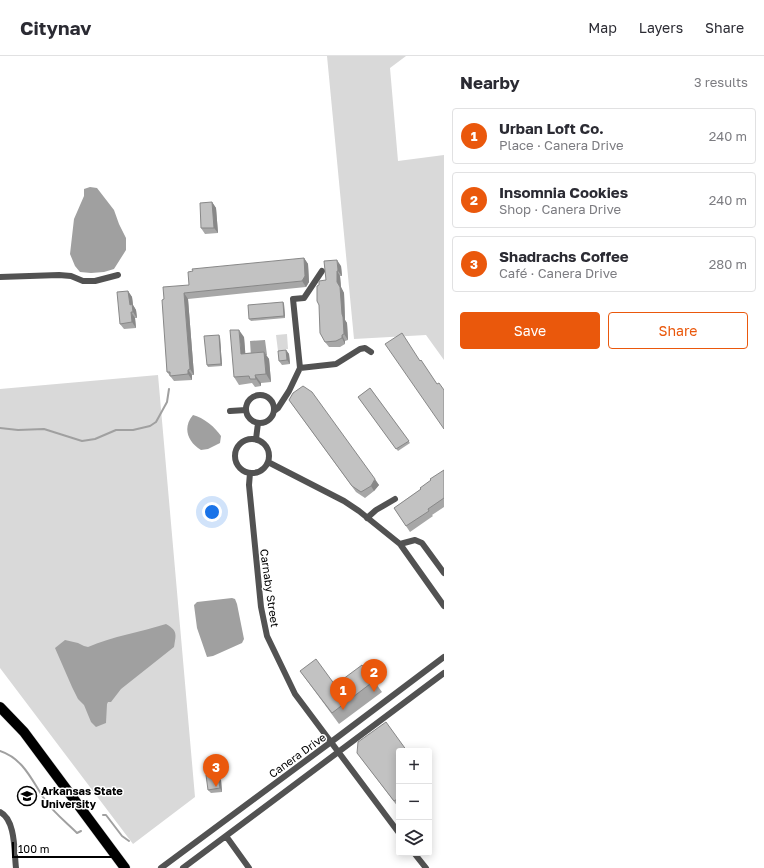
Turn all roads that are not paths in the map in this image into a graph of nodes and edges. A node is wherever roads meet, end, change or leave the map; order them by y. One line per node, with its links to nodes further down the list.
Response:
1 (322, 271): 5 (street)
2 (118, 275): 3 (street)
3 (0, 277)
4 (370, 352): 5 (street)
5 (300, 368): 6 (street)
6 (284, 398): 7 (street); 10 (street)
7 (270, 399): 8 (street); 10 (street)
8 (246, 410): 9 (street); 11 (street)
9 (230, 411)
10 (274, 411): 11 (street)
11 (258, 423): 12 (street)
12 (256, 439): 13 (street); 14 (street)
13 (268, 462): 14 (street); 16 (street)
14 (250, 472): 23 (street, Carnaby Street)
15 (395, 499): 16 (street)
16 (367, 518): 17 (street)
17 (400, 544): 18 (street); 19 (street)
18 (444, 572)
19 (444, 606)
20 (444, 656): 23 (street, Canera Drive)
21 (444, 673): 24 (street, Canera Drive)
22 (0, 707): 30 (highway)
23 (331, 742): 24 (street, Carnaby Street); 31 (street, Canera Drive)
24 (339, 752): 26 (street, Carnaby Street); 27 (street, Canera Drive)
25 (0, 812): 29 (street)
26 (396, 829)
27 (226, 836): 32 (street, Canera Drive); 33 (street)
28 (416, 856): 34 (street)
29 (16, 868)
30 (125, 868)
31 (161, 868)
32 (183, 868)
33 (249, 868)
34 (426, 868)

